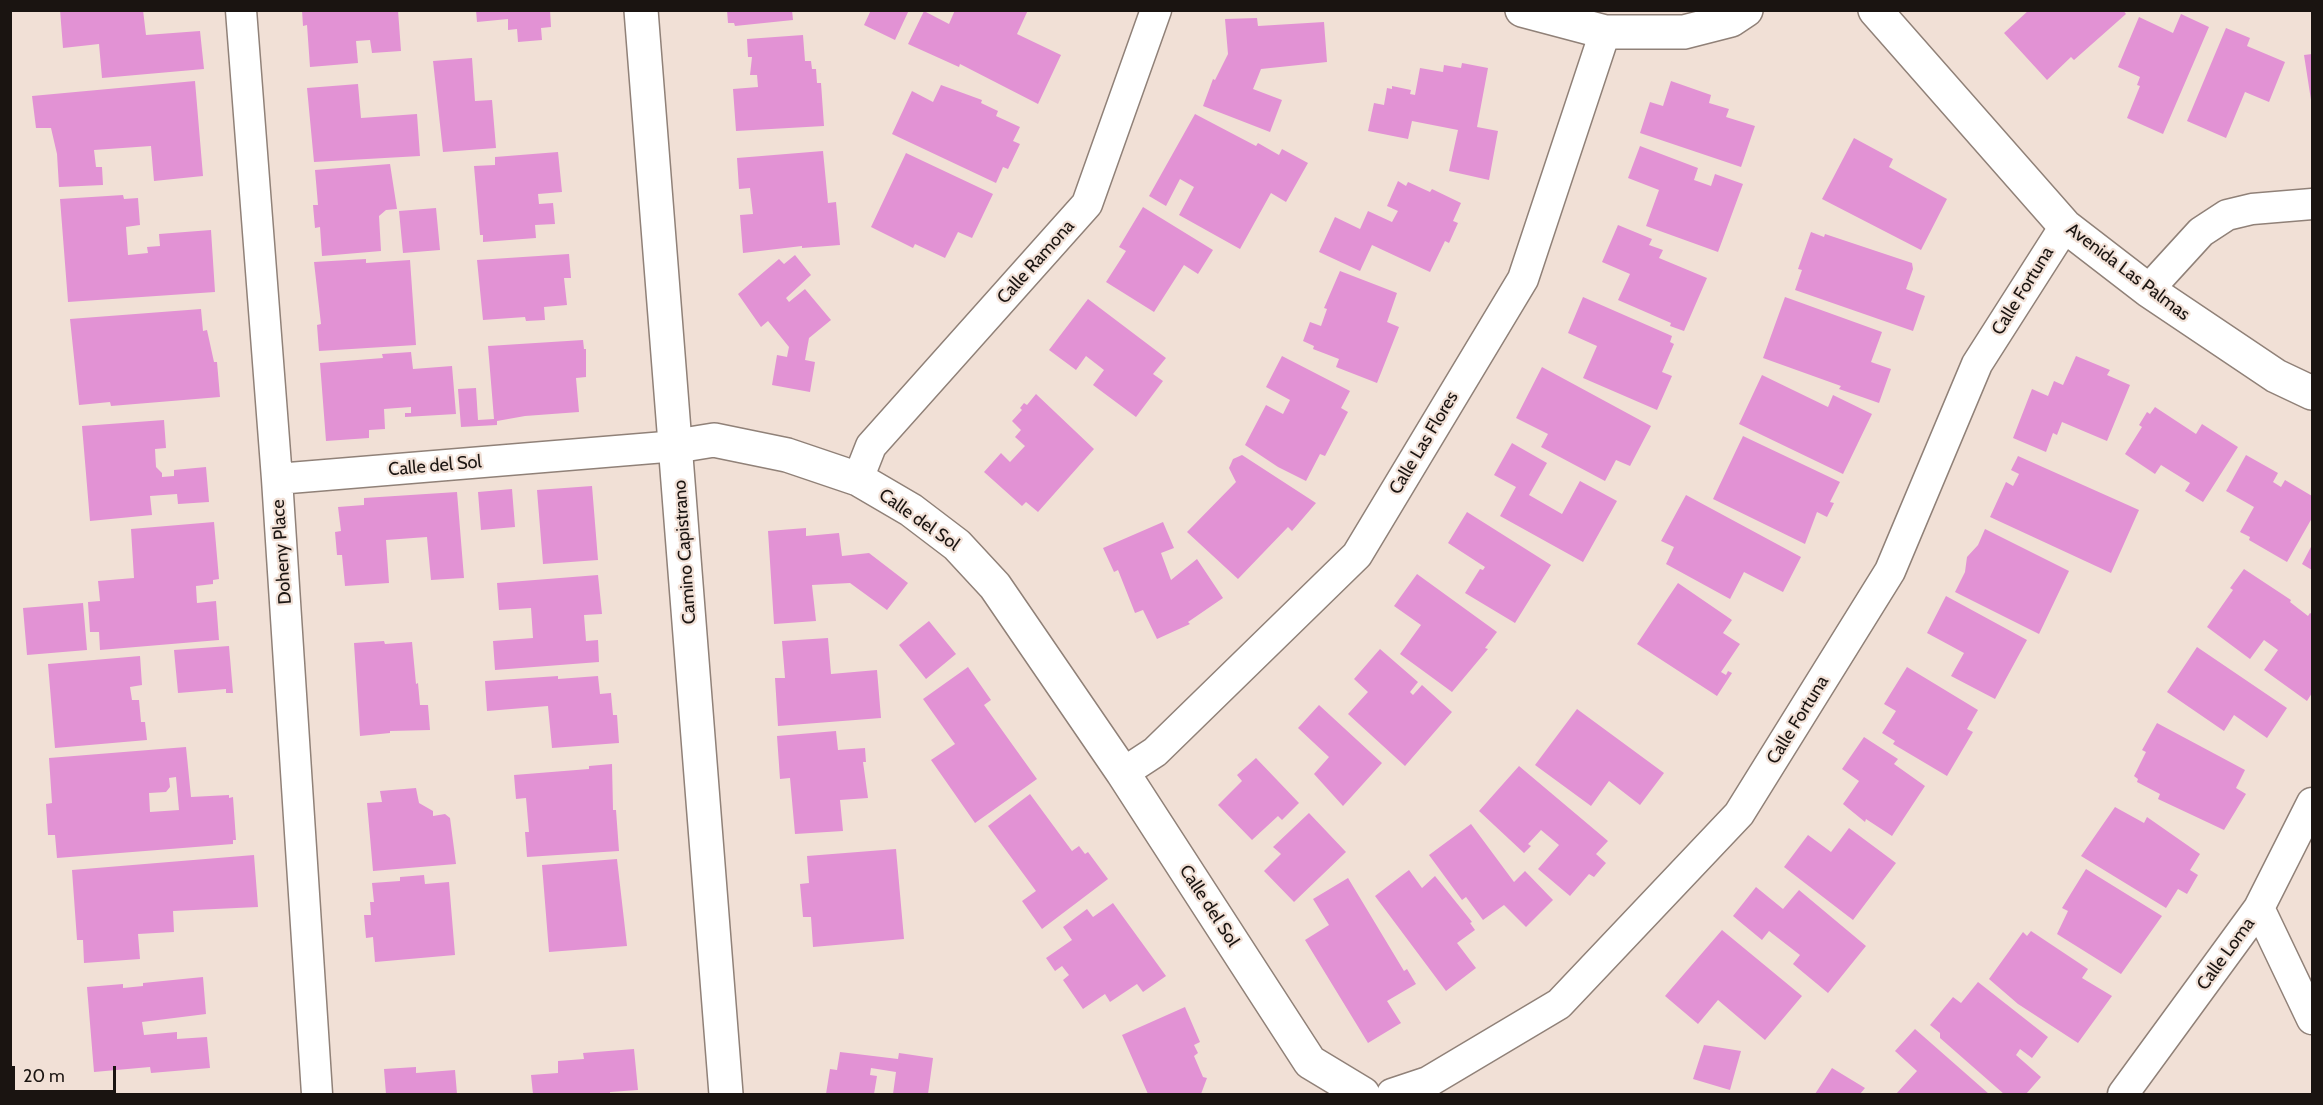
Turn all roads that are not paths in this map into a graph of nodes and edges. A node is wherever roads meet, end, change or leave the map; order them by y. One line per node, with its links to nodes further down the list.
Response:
1 (241, 10): 13 (street, Doheny Place)
2 (641, 10): 12 (street, Camino Capistrano)
3 (1156, 10): 14 (street, Calle Ramona)
4 (1522, 10): 7 (street)
5 (1746, 10): 7 (street)
6 (1875, 10): 9 (street, Avenida Las Palmas)
7 (1605, 32): 15 (street, Calle Las Flores)
8 (2313, 204): 10 (street)
9 (2065, 226): 10 (street, Avenida Las Palmas); 22 (street, Calle Fortuna)
10 (2148, 290): 11 (street, Avenida Las Palmas)
11 (2313, 393)
12 (677, 446): 13 (street, Calle del Sol); 14 (street, Calle del Sol); 20 (street, Camino Capistrano)
13 (277, 479): 19 (street, Doheny Place)
14 (858, 479): 15 (street, Calle del Sol)
15 (1123, 773): 21 (street, Calle del Sol)
16 (2313, 803): 17 (street, Calle Loma)
17 (2259, 908): 18 (street); 23 (street, Calle Loma)
18 (2313, 1018)
19 (317, 1095)
20 (726, 1095)
21 (1363, 1095)
22 (1392, 1095)
23 (2123, 1095)

